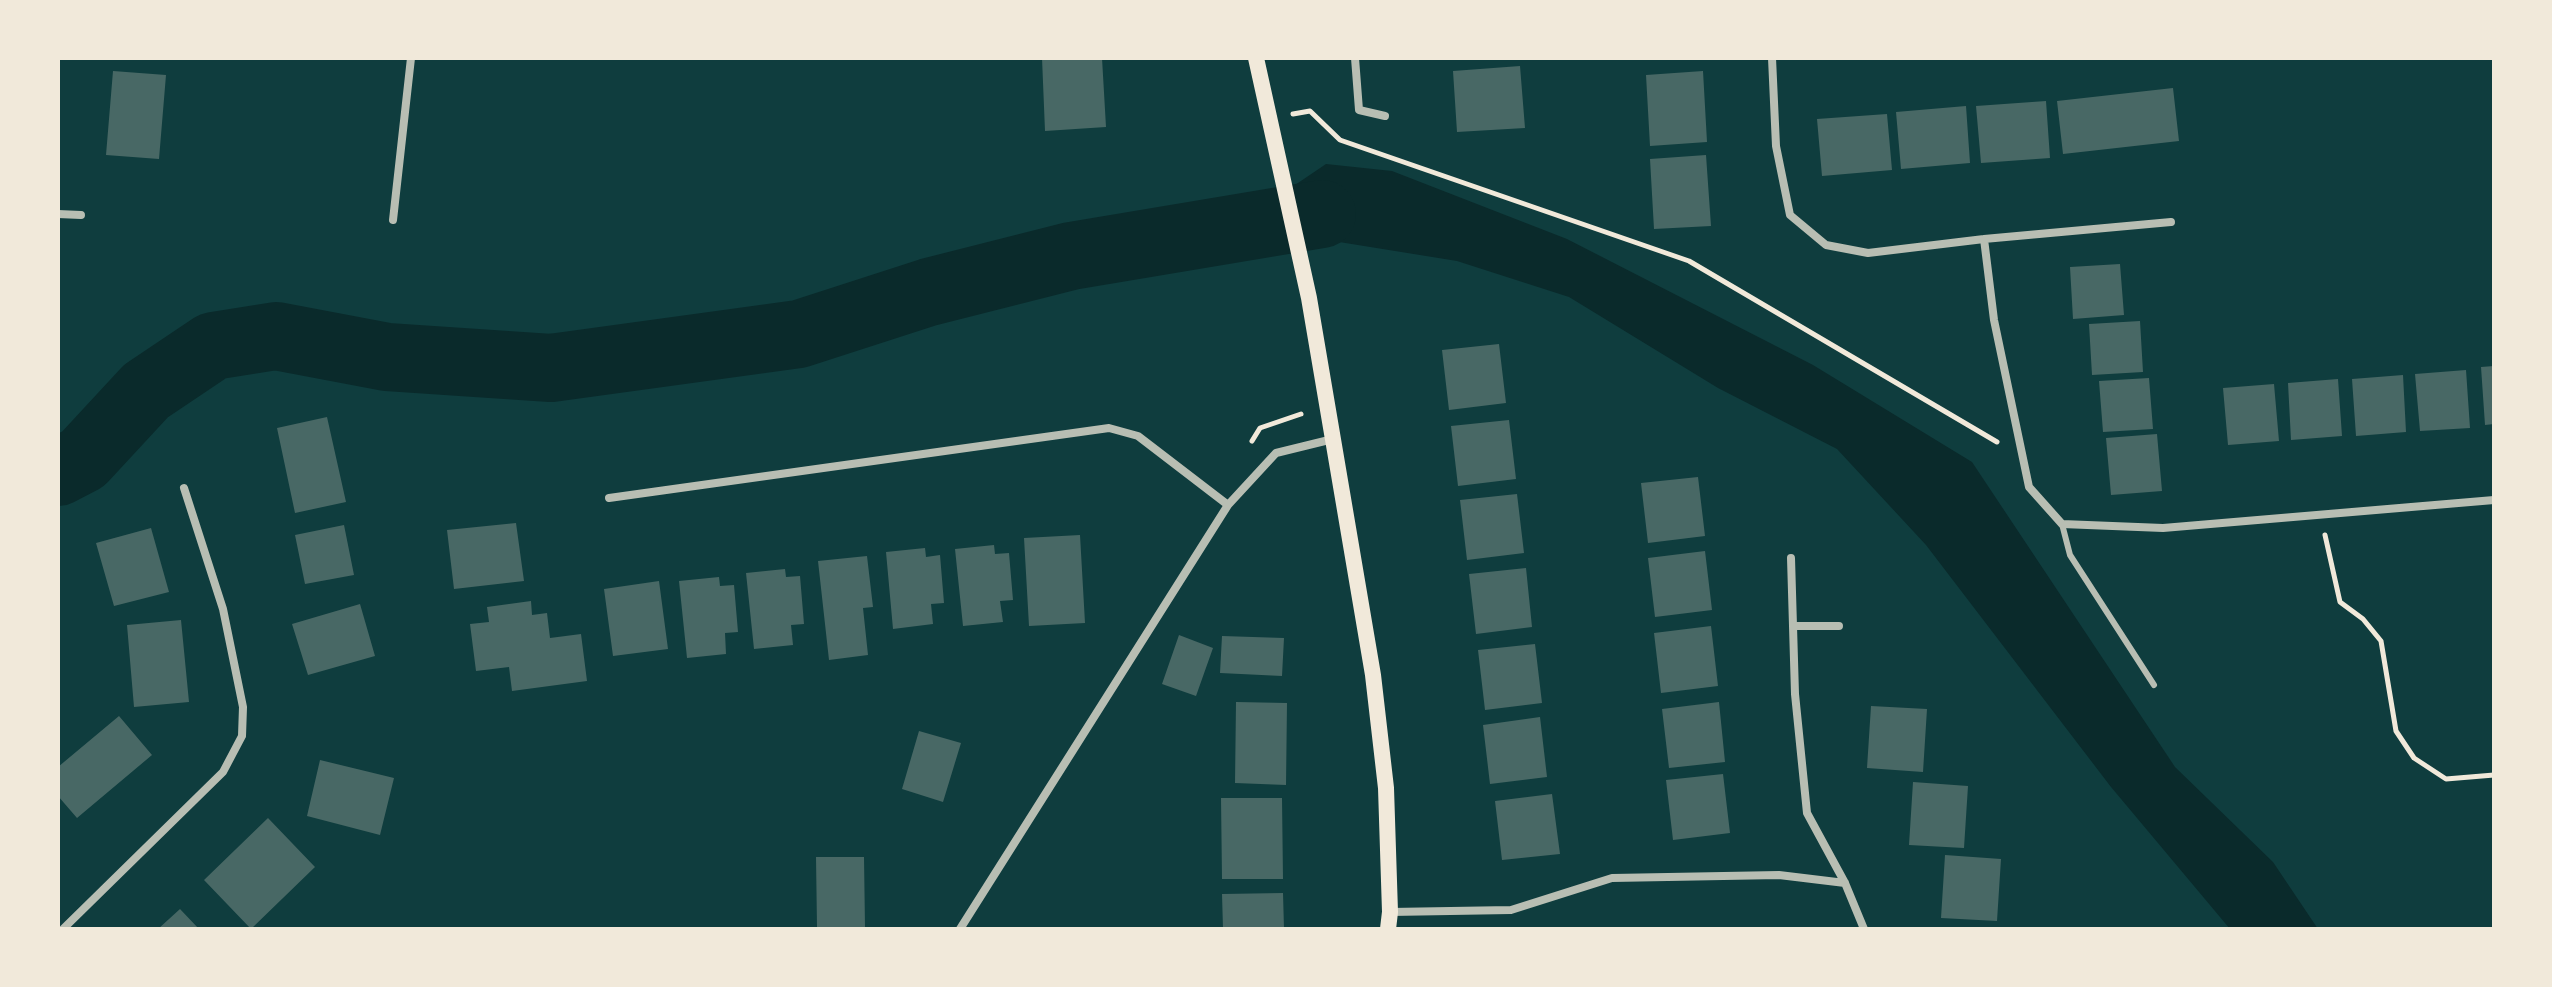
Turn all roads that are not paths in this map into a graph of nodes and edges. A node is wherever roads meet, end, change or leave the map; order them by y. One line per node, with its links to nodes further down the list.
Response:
1 (411, 58): 8 (street)
2 (1256, 58): 11 (main road)
3 (1355, 58): 5 (street)
4 (1772, 58): 10 (street)
5 (1385, 116)
6 (58, 214): 7 (street)
7 (81, 215)
8 (393, 220)
9 (2171, 222): 10 (street)
10 (1984, 239): 16 (street)
11 (1334, 438): 15 (street); 22 (main road)
12 (184, 488): 23 (street)
13 (609, 498): 15 (street)
14 (2494, 500): 16 (street)
15 (1228, 505): 24 (street)
16 (2062, 524): 20 (lane)
17 (1791, 558): 18 (street)
18 (1793, 626): 19 (street); 21 (street)
19 (1839, 626)
20 (2154, 685)
21 (1845, 883): 22 (street); 26 (street)
22 (1390, 912): 25 (main road)
23 (63, 929)
24 (960, 929)
25 (1388, 929)
26 (1864, 929)

